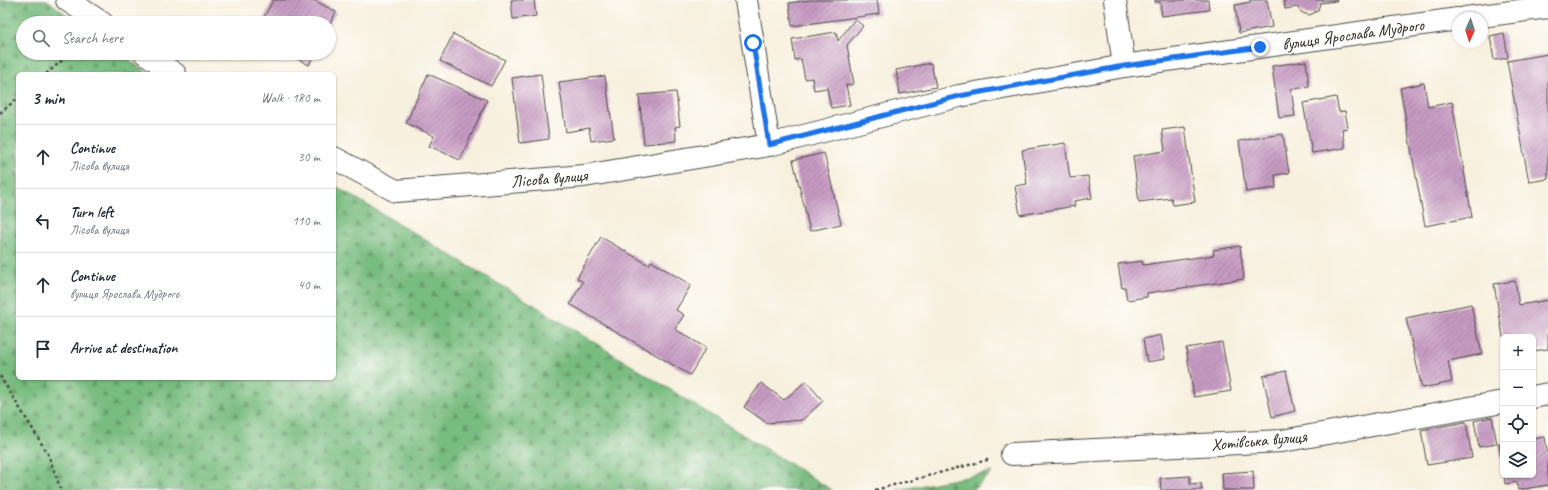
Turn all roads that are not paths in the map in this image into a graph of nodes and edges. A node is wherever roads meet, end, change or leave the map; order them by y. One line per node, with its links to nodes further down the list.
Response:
1 (68, 0): 6 (street)
2 (746, 0): 11 (street)
3 (1115, 0): 9 (street)
4 (1548, 7): 5 (street)
5 (1488, 15)
6 (92, 16)
7 (1452, 20): 9 (street, вулиця Ярослава Мудрого)
8 (155, 60): 10 (street)
9 (1124, 66): 11 (street, Лісова вулиця)
10 (172, 72)
11 (769, 145): 12 (street, Лісова вулиця)
12 (336, 159)
13 (1548, 394): 14 (street)
14 (1536, 396)
15 (1500, 403): 16 (street, Хотівська вулиця)
16 (1012, 454)

